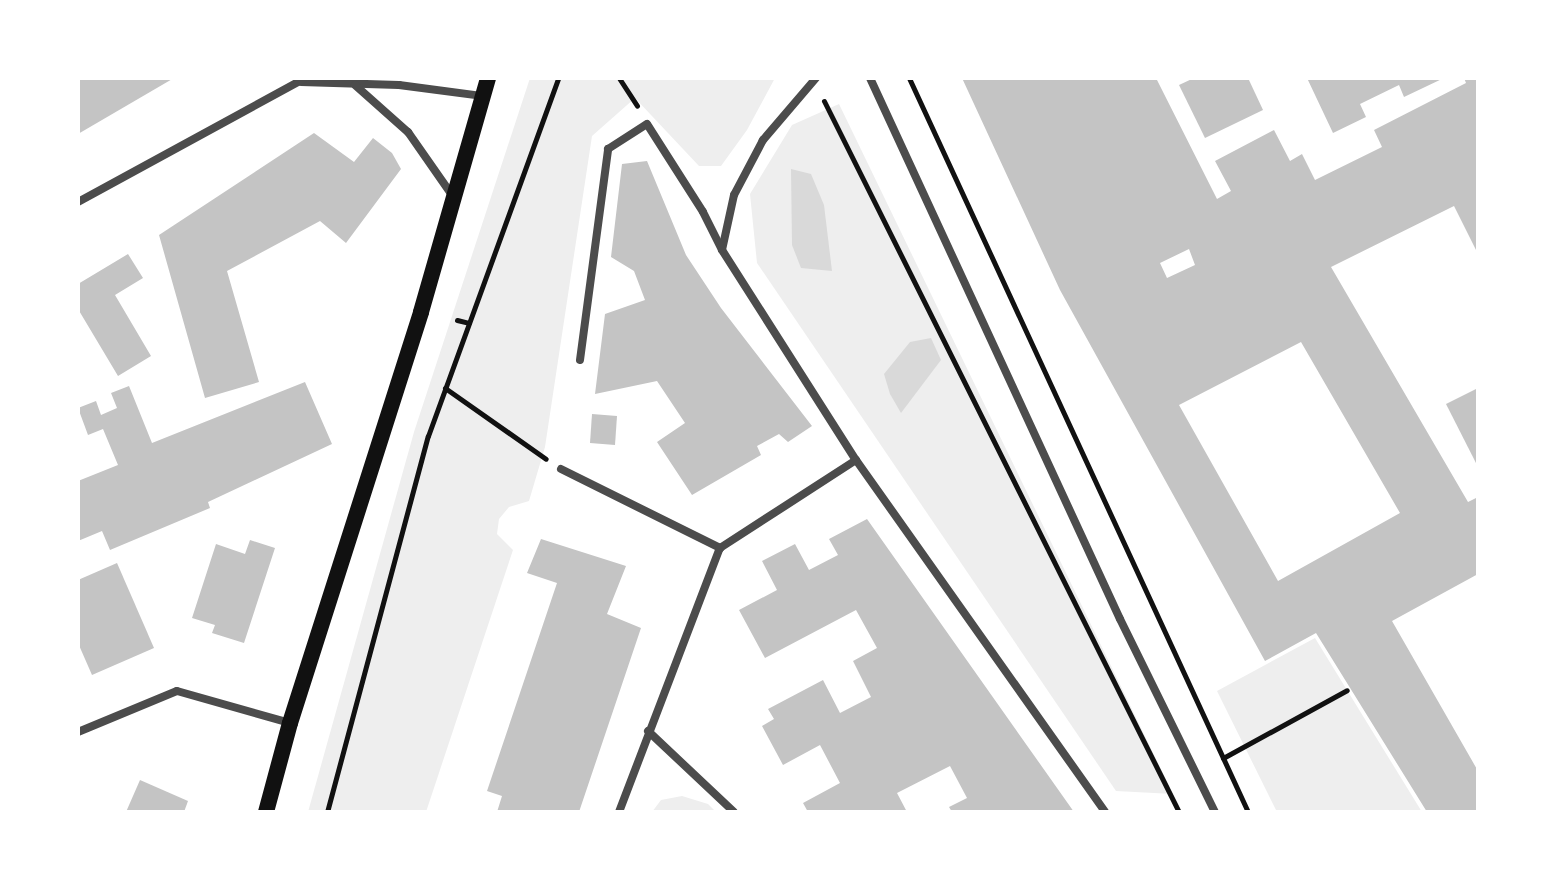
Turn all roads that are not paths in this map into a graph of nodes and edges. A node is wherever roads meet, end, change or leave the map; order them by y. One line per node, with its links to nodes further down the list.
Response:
1 (374, 78): 6 (street)
2 (488, 78): 7 (main road)
3 (816, 78): 10 (street)
4 (870, 78): 22 (street)
5 (303, 80): 6 (street); 9 (street)
6 (355, 84): 7 (street); 8 (street)
7 (483, 96): 8 (main road)
8 (452, 195): 15 (main road)
9 (78, 202)
10 (722, 250): 11 (street); 12 (street)
11 (580, 360)
12 (856, 460): 14 (street); 21 (street)
13 (561, 469): 14 (street)
14 (720, 548): 16 (street)
15 (290, 723): 17 (street); 18 (main road)
16 (648, 731): 19 (street); 20 (street)
17 (78, 732)
18 (266, 812)
19 (619, 812)
20 (734, 812)
21 (1105, 812)
22 (1215, 812)

